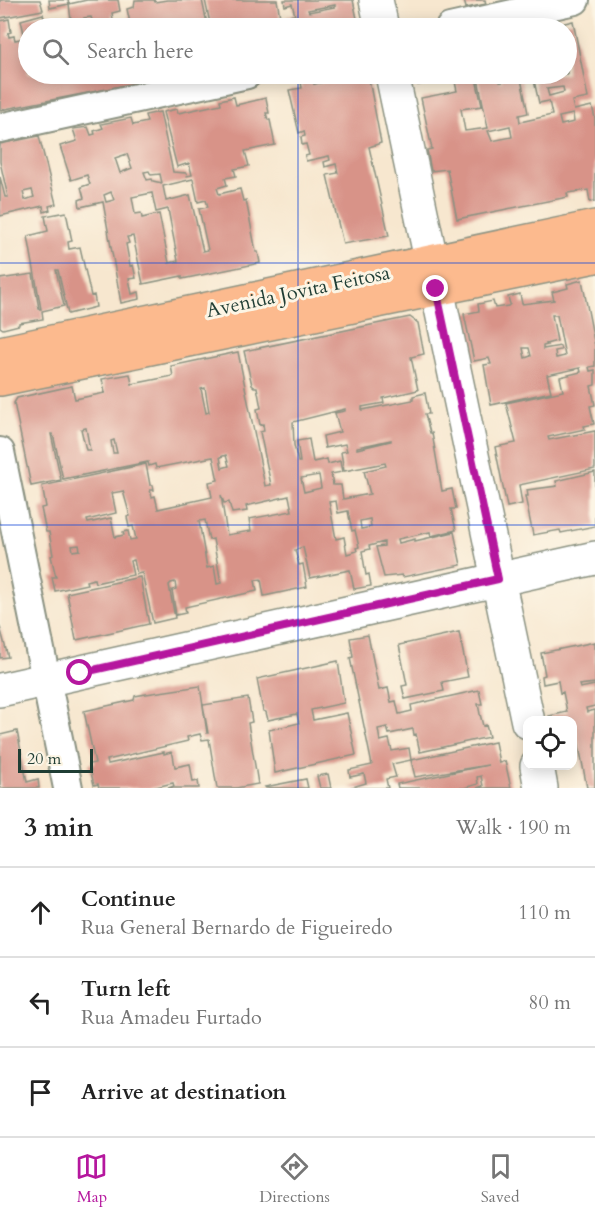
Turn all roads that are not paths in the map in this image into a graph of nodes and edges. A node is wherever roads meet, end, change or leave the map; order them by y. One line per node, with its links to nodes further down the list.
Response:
1 (376, 0): 3 (street)
2 (575, 0): 4 (street)
3 (380, 18)
4 (495, 18)
5 (201, 84): 7 (street)
6 (394, 84): 10 (street)
7 (0, 128)
8 (595, 226): 10 (main road, Avenida Jovita Feitosa)
9 (595, 256): 10 (main road, Avenida Jovita Feitosa)
10 (434, 276): 11 (main road, Avenida Jovita Feitosa); 12 (main road, Avenida Jovita Feitosa); 15 (street)
11 (0, 353)
12 (0, 379)
13 (0, 452): 16 (street)
14 (595, 558): 15 (street)
15 (498, 579): 16 (street); 18 (street)
16 (48, 681): 17 (street); 20 (street)
17 (0, 690)
18 (527, 716)
19 (538, 770): 21 (street)
20 (68, 788)
21 (541, 788)

